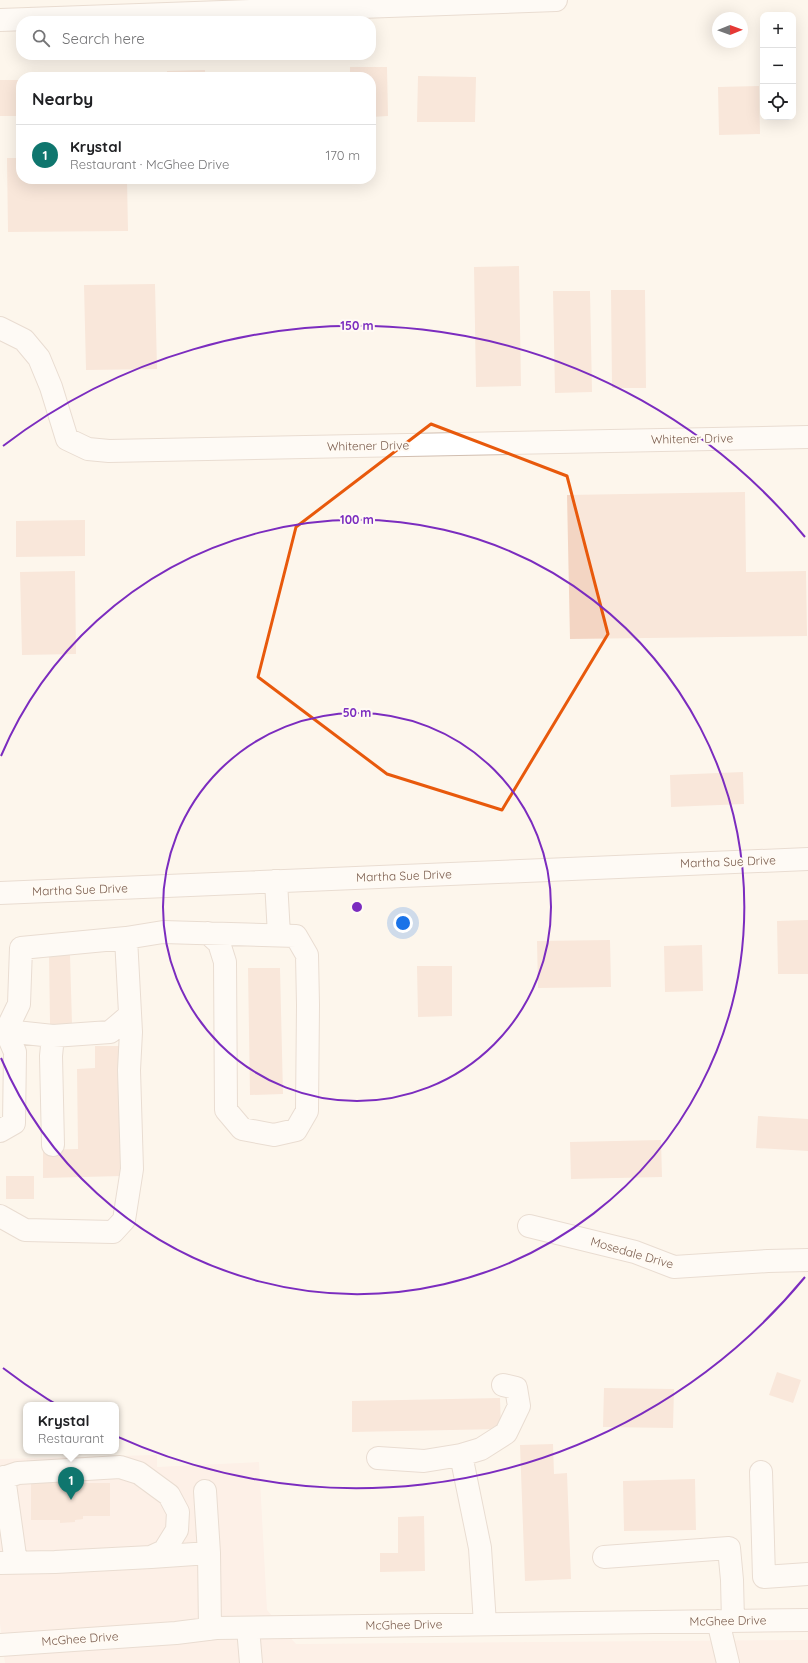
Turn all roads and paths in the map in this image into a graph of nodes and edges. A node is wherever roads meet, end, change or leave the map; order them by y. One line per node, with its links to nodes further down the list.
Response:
1 (556, 0): 2 (street)
2 (111, 16)
3 (16, 19): 4 (street)
4 (0, 20)
5 (0, 328): 6 (street, Whitener Drive)
6 (808, 436)
7 (808, 859): 8 (street, Martha Sue Drive)
8 (276, 881): 9 (street, Martha Sue Drive); 11 (street)
9 (0, 893)
10 (208, 933): 11 (street); 11 (street); 12 (street)
11 (279, 935)
12 (126, 938): 13 (street); 14 (street)
13 (130, 1015): 15 (street); 18 (street)
14 (3, 1030): 15 (street); 16 (street)
15 (53, 1036): 17 (street)
16 (0, 1131)
17 (53, 1145)
18 (0, 1216)
19 (529, 1226): 20 (street, Mosedale Drive)
20 (808, 1260)
21 (503, 1385): 22 (street)
22 (461, 1455): 23 (street); 34 (street)
23 (378, 1458)
24 (761, 1472): 31 (street)
25 (2, 1478): 28 (street); 30 (street)
26 (205, 1491): 27 (street)
27 (210, 1553): 28 (street); 36 (street)
28 (151, 1557): 30 (street)
29 (604, 1557): 33 (street)
30 (8, 1563)
31 (808, 1574)
32 (808, 1620): 33 (street, McGhee Drive)
33 (726, 1621): 34 (street, McGhee Drive); 39 (street)
34 (485, 1624): 35 (street, McGhee Drive)
35 (248, 1628): 36 (street, McGhee Drive); 38 (street)
36 (210, 1629): 37 (street, McGhee Drive)
37 (0, 1645)
38 (251, 1663)
39 (728, 1663)

